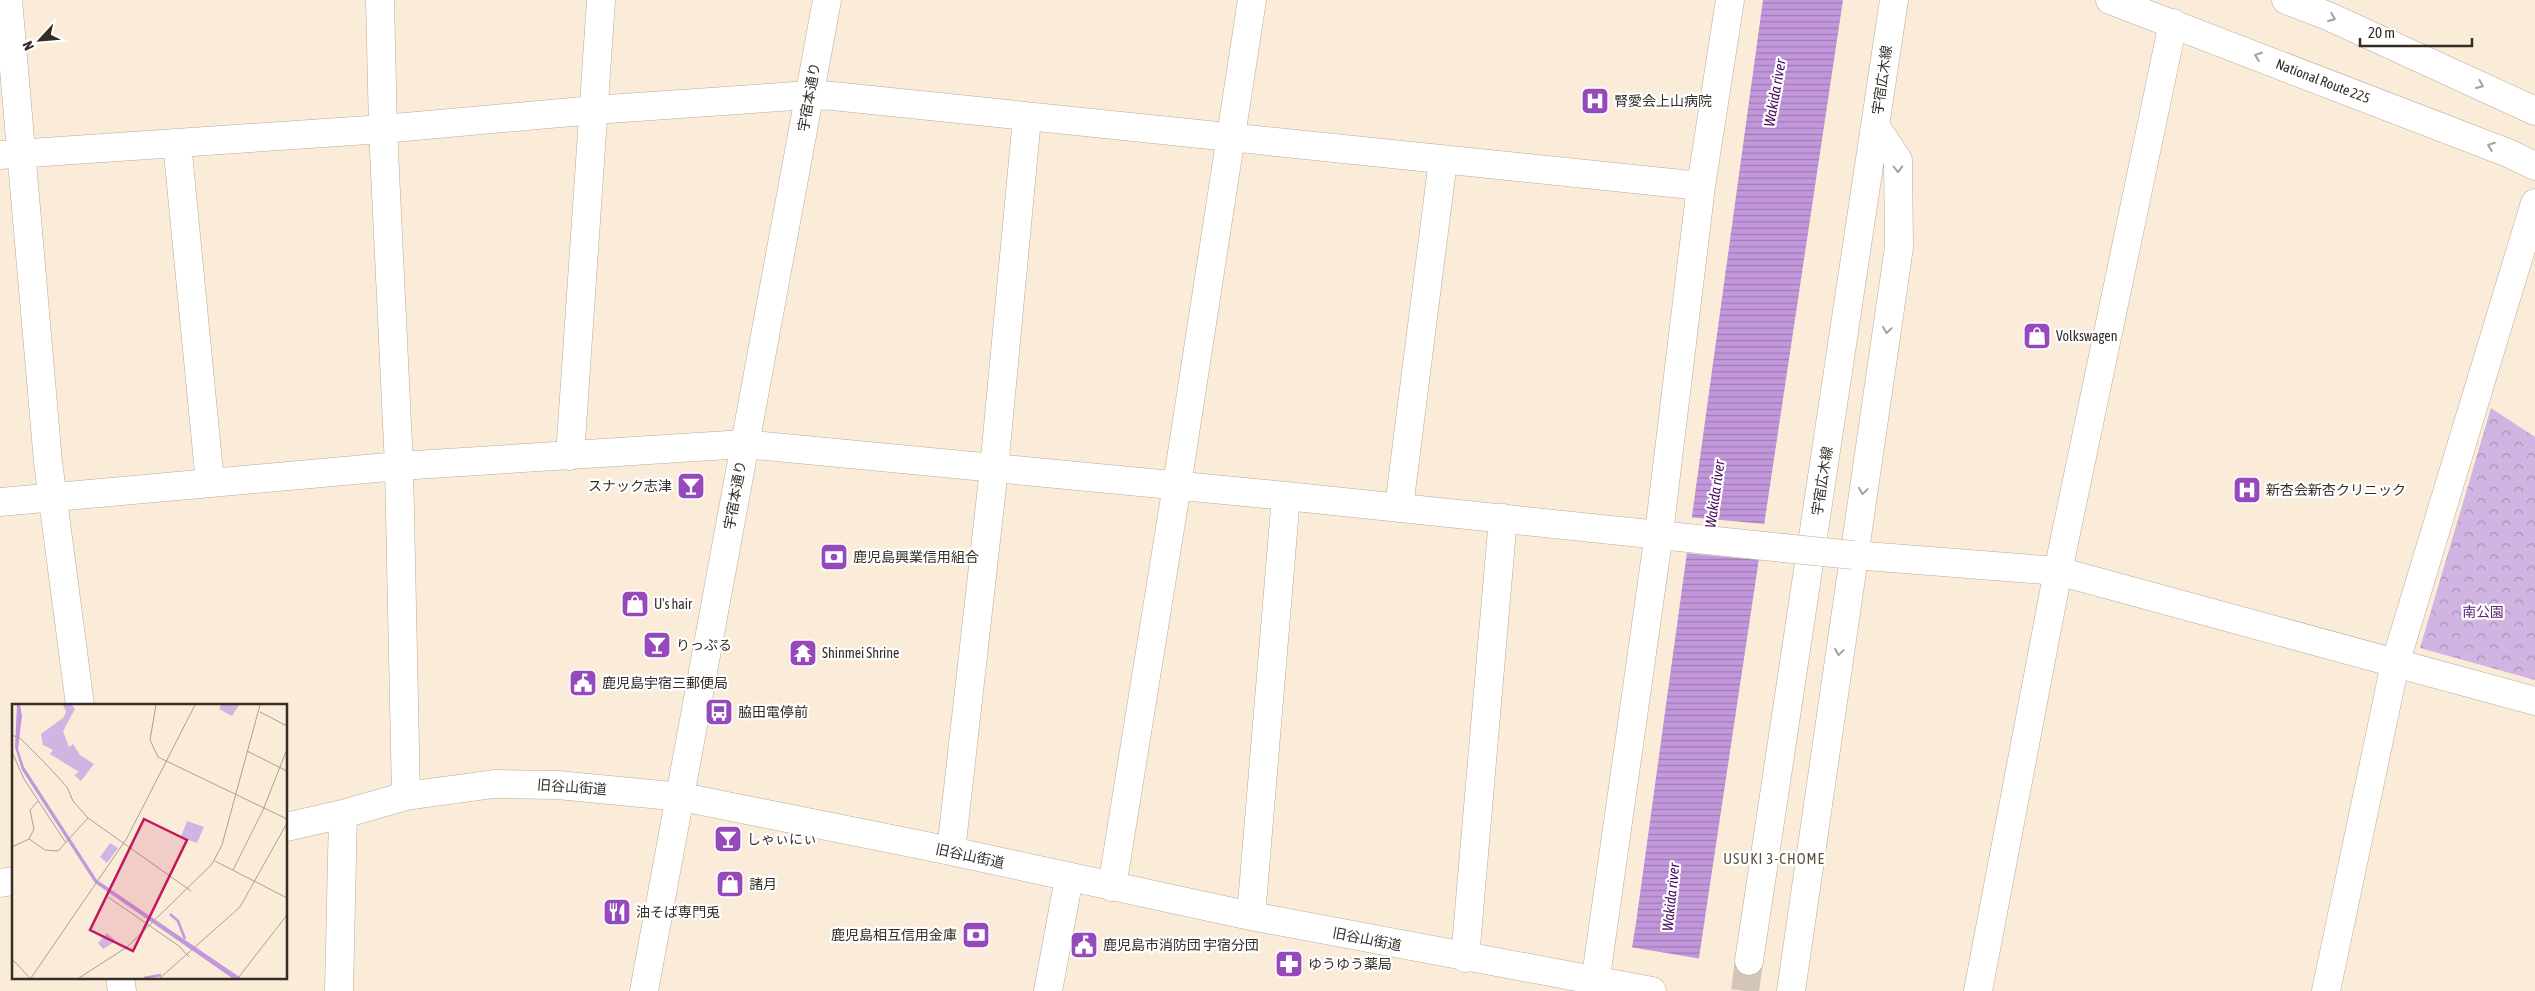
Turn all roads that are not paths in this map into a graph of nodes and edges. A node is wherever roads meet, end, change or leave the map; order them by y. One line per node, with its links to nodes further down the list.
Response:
1 (8, 0): 19 (main road)
2 (380, 0): 16 (main road)
3 (601, 0): 12 (main road)
4 (827, 0): 11 (main road, 宇宿本通り)
5 (1252, 0): 17 (main road)
6 (1730, 0): 22 (main road)
7 (1894, 0): 15 (main road, 宇宿広木線)
8 (2110, 0): 10 (main road, National Route 225)
9 (2286, 0): 13 (main road, one-way to 13)
10 (2173, 23): 21 (main road, National Route 225, one-way to 10); 37 (main road)
11 (810, 95): 12 (main road); 14 (main road); 24 (main road, 宇宿本通り)
12 (594, 110): 16 (main road); 25 (main road)
13 (2535, 112)
14 (1027, 118): 17 (main road); 27 (main road)
15 (1876, 127): 36 (main road, one-way to 36); 50 (main road, 宇宿広木線)
16 (383, 129): 18 (main road); 26 (main road)
17 (1230, 138): 20 (main road); 29 (main road)
18 (177, 143): 19 (main road); 28 (main road)
19 (10, 154): 31 (main road)
20 (1443, 160): 22 (main road); 33 (main road)
21 (2535, 166)
22 (1701, 186): 35 (main road)
23 (2535, 203): 38 (main road)
24 (744, 444): 25 (main road); 27 (main road); 42 (main road, 宇宿本通り)
25 (570, 456): 26 (main road)
26 (399, 466): 28 (main road); 41 (main road)
27 (994, 469): 29 (main road); 45 (main road)
28 (210, 483): 31 (main road)
29 (1177, 485): 30 (main road); 47 (main road)
30 (1286, 496): 33 (main road); 48 (main road)
31 (52, 498): 32 (main road); 40 (main road)
32 (0, 502)
33 (1399, 507): 34 (main road)
34 (1503, 518): 35 (main road); 49 (main road)
35 (1671, 535): 36 (main road, bridge); 52 (main road)
36 (1853, 555): 37 (main road); 58 (main road, one-way to 58)
37 (2058, 571): 38 (main road); 59 (main road)
38 (2395, 664): 39 (main road); 60 (main road)
39 (2535, 701)
40 (80, 704)
41 (406, 796): 42 (main road, 旧谷山街道); 43 (main road, 旧谷山街道)
42 (682, 797): 45 (main road, 旧谷山街道); 55 (main road, 宇宿本通り)
43 (343, 814): 44 (main road, 旧谷山街道); 54 (main road)
44 (288, 827)
45 (951, 851): 46 (main road, 旧谷山街道)
46 (1069, 878): 47 (main road, 旧谷山街道); 56 (main road)
47 (1112, 886): 48 (main road, 旧谷山街道)
48 (1252, 916): 49 (main road, 旧谷山街道)
49 (1465, 958): 52 (main road, 旧谷山街道)
50 (1749, 961)
51 (120, 978): 53 (main road)
52 (1602, 986): 57 (main road, 旧谷山街道)
53 (122, 991)
54 (339, 991)
55 (644, 991)
56 (1048, 991)
57 (1652, 991)
58 (1791, 991)
59 (1978, 991)
60 (2326, 991)

